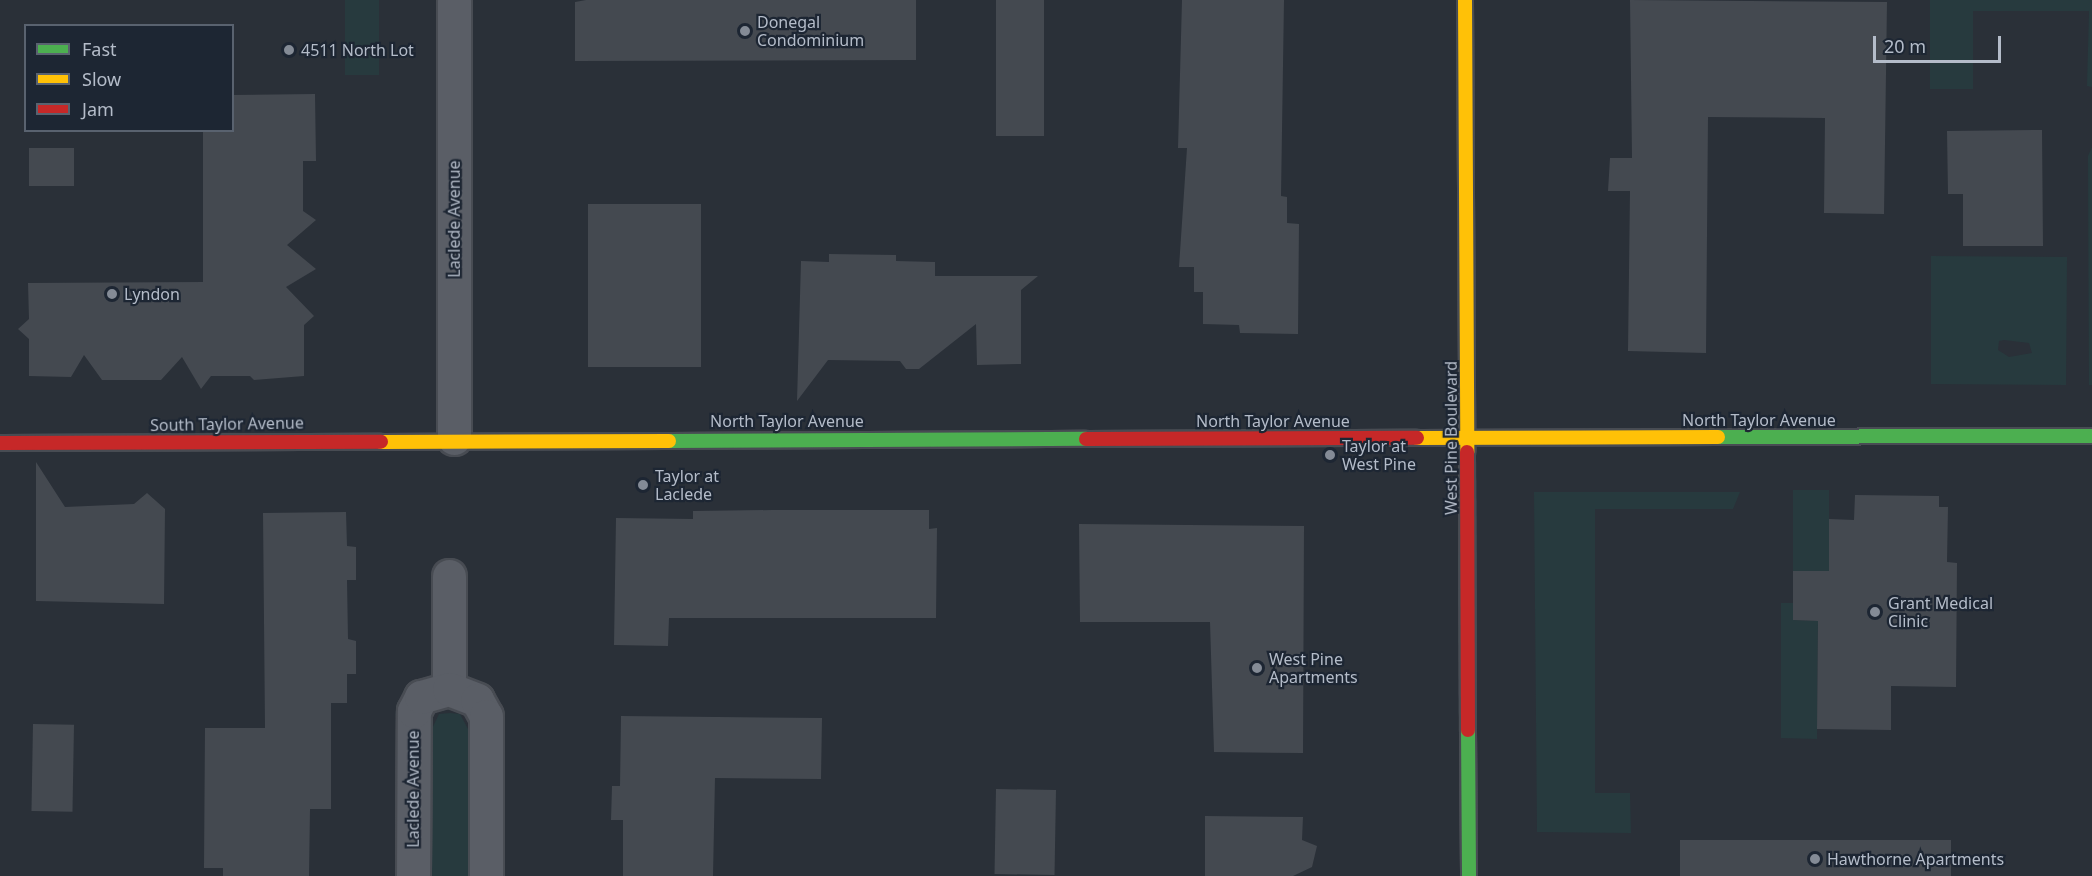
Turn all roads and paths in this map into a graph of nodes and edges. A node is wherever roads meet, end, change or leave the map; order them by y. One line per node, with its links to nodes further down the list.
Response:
1 (454, 0): 5 (street, Laclede Avenue)
2 (1465, 0): 4 (street, West Pine Boulevard)
3 (2092, 436): 4 (street, North Taylor Avenue)
4 (1468, 437): 5 (street, North Taylor Avenue); 11 (street, West Pine Boulevard)
5 (454, 438): 6 (street, South Taylor Avenue)
6 (0, 443)
7 (449, 576): 8 (street)
8 (449, 689): 9 (street, Laclede Avenue); 10 (street)
9 (413, 876)
10 (486, 876)
11 (1469, 876)

